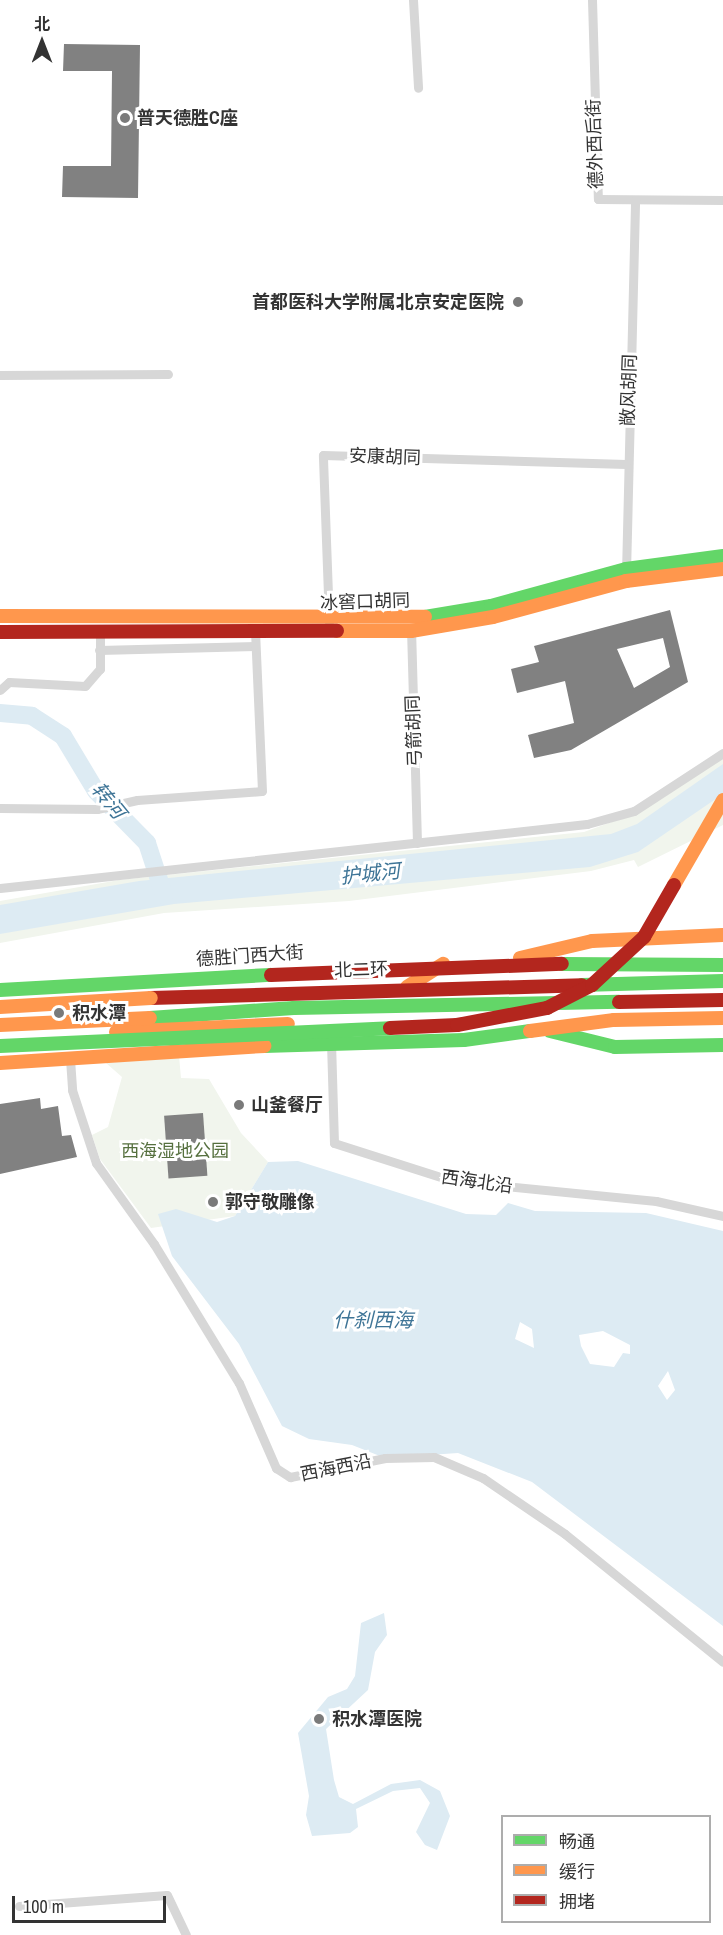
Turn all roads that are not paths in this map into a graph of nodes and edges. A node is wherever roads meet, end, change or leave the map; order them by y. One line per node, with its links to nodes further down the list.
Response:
1 (412, 0): 3 (street)
2 (592, 0): 4 (street, 德外西后街)
3 (418, 88)
4 (635, 200): 5 (street, 德外西后街); 8 (street, 敞风胡同)
5 (723, 200)
6 (168, 374): 7 (street)
7 (0, 375)
8 (626, 464): 11 (street, 敞风胡同); 14 (street, 安康胡同)
9 (723, 556): 11 (main road, 冰窖口胡同)
10 (723, 568): 11 (main road, 冰窖口胡同)
11 (626, 575): 13 (main road, 冰窖口胡同)
12 (0, 616): 14 (main road, 冰窖口胡同)
13 (411, 625): 14 (main road, 冰窖口胡同); 23 (street, 弓箭胡同)
14 (329, 628): 17 (main road, 冰窖口胡同)
15 (0, 632): 16 (main road, 冰窖口胡同)
16 (100, 633): 17 (main road, 冰窖口胡同); 18 (street)
17 (255, 640): 18 (street); 22 (street)
18 (99, 650): 19 (street)
19 (0, 690)
20 (723, 753): 23 (street)
21 (723, 800): 45 (main road, bridge)
22 (0, 808)
23 (417, 843): 24 (street)
24 (0, 888)
25 (723, 936): 26 (main road)
26 (503, 962): 27 (main road, 德胜门西大街); 28 (main road)
27 (443, 964): 30 (main road, 德胜门西大街); 31 (main road)
28 (723, 965)
29 (723, 981): 31 (main road, 北二环)
30 (78, 985): 32 (main road, 德胜门西大街); 40 (main road)
31 (407, 987): 35 (main road, 北二环, bridge)
32 (0, 990)
33 (723, 1000): 34 (main road, 北二环)
34 (380, 1006): 37 (main road); 38 (main road, 北二环, bridge)
35 (0, 1007)
36 (723, 1018): 39 (main road)
37 (420, 1021): 40 (main road); 41 (main road)
38 (0, 1025)
39 (539, 1028): 41 (main road); 44 (main road)
40 (81, 1034): 42 (main road); 46 (main road)
41 (494, 1036): 43 (main road)
42 (0, 1040)
43 (331, 1042): 46 (main road); 49 (street, 西海北沿)
44 (723, 1045)
45 (0, 1046)
46 (102, 1056): 47 (main road)
47 (70, 1059): 48 (main road); 50 (street, 西海西沿)
48 (0, 1063)
49 (723, 1216)
50 (723, 1662)
51 (19, 1906): 52 (street)
52 (186, 1935)

